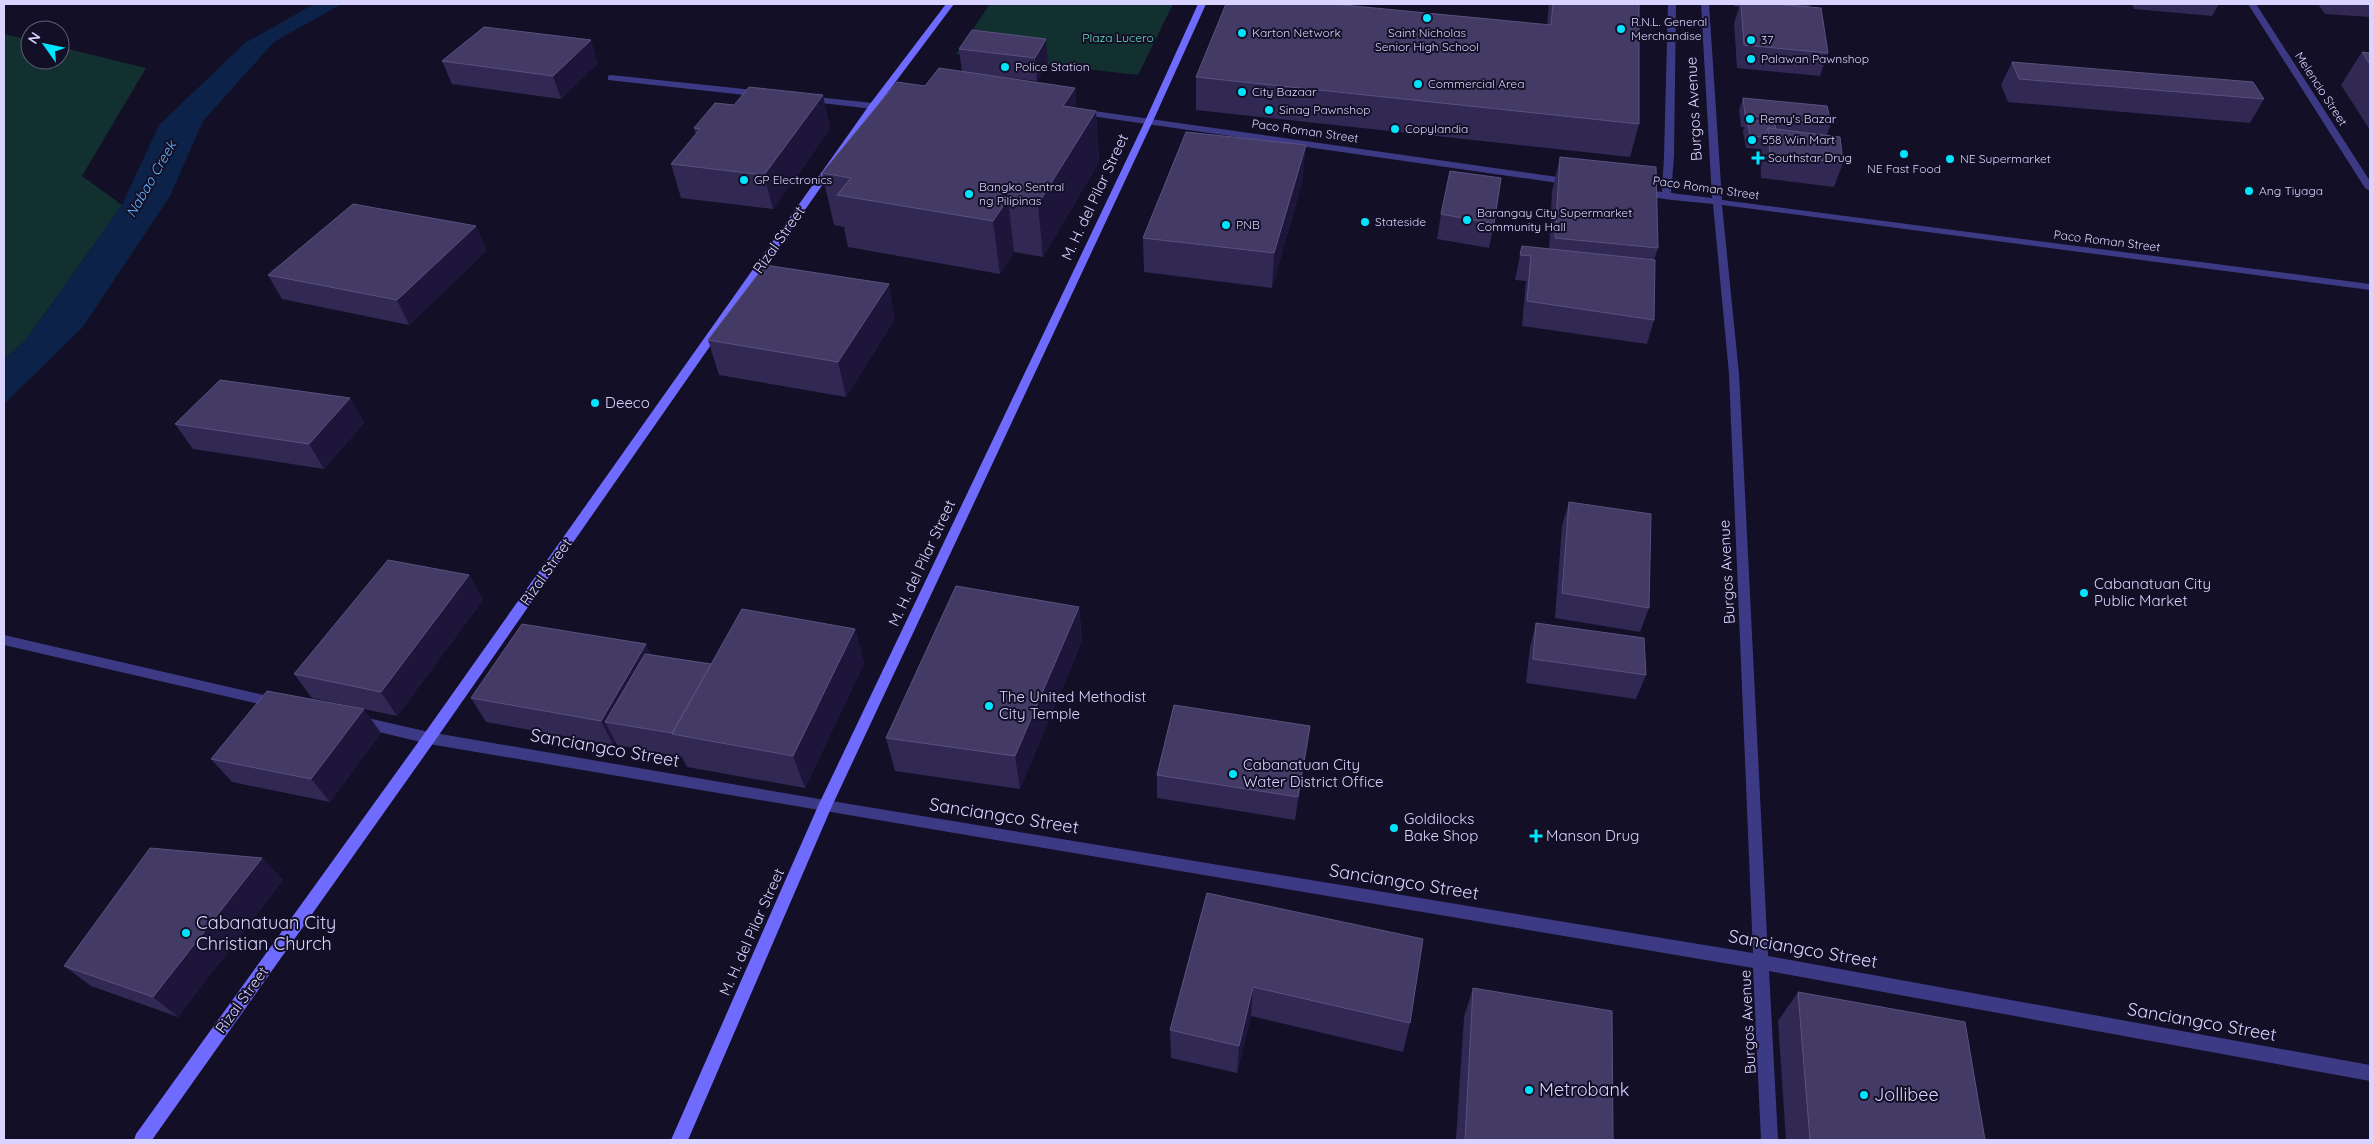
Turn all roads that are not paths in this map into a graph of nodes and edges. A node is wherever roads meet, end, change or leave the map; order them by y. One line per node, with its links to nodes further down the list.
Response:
1 (950, 4): 9 (main road, Rizal Street)
2 (1202, 4): 11 (main road, M. H. del Pilar Street)
3 (1672, 4): 15 (street, Burgos Avenue)
4 (1705, 4): 16 (street, Burgos Avenue)
5 (2252, 4): 13 (street, Melencio Street)
6 (611, 78): 7 (street)
7 (776, 96)
8 (796, 98): 9 (street)
9 (873, 106): 21 (main road, Rizal Street)
10 (1072, 111): 11 (street, Paco Roman Street)
11 (1149, 121): 12 (street, Paco Roman Street); 22 (main road, M. H. del Pilar Street)
12 (1578, 183)
13 (2370, 188)
14 (1627, 190): 15 (street, Paco Roman Street)
15 (1666, 196): 16 (street, Paco Roman Street)
16 (1719, 203): 17 (street, Paco Roman Street); 23 (street, Burgos Avenue)
17 (2370, 287)
18 (4, 640): 19 (street)
19 (294, 707)
20 (342, 718): 21 (street, Sanciangco Street)
21 (429, 738): 22 (street, Sanciangco Street); 25 (main road, Rizal Street)
22 (825, 806): 23 (street, Sanciangco Street); 26 (main road, M. H. del Pilar Street)
23 (1761, 962): 24 (street, Sanciangco Street); 27 (street, Burgos Avenue)
24 (2370, 1073)
25 (142, 1140)
26 (679, 1140)
27 (1770, 1140)

